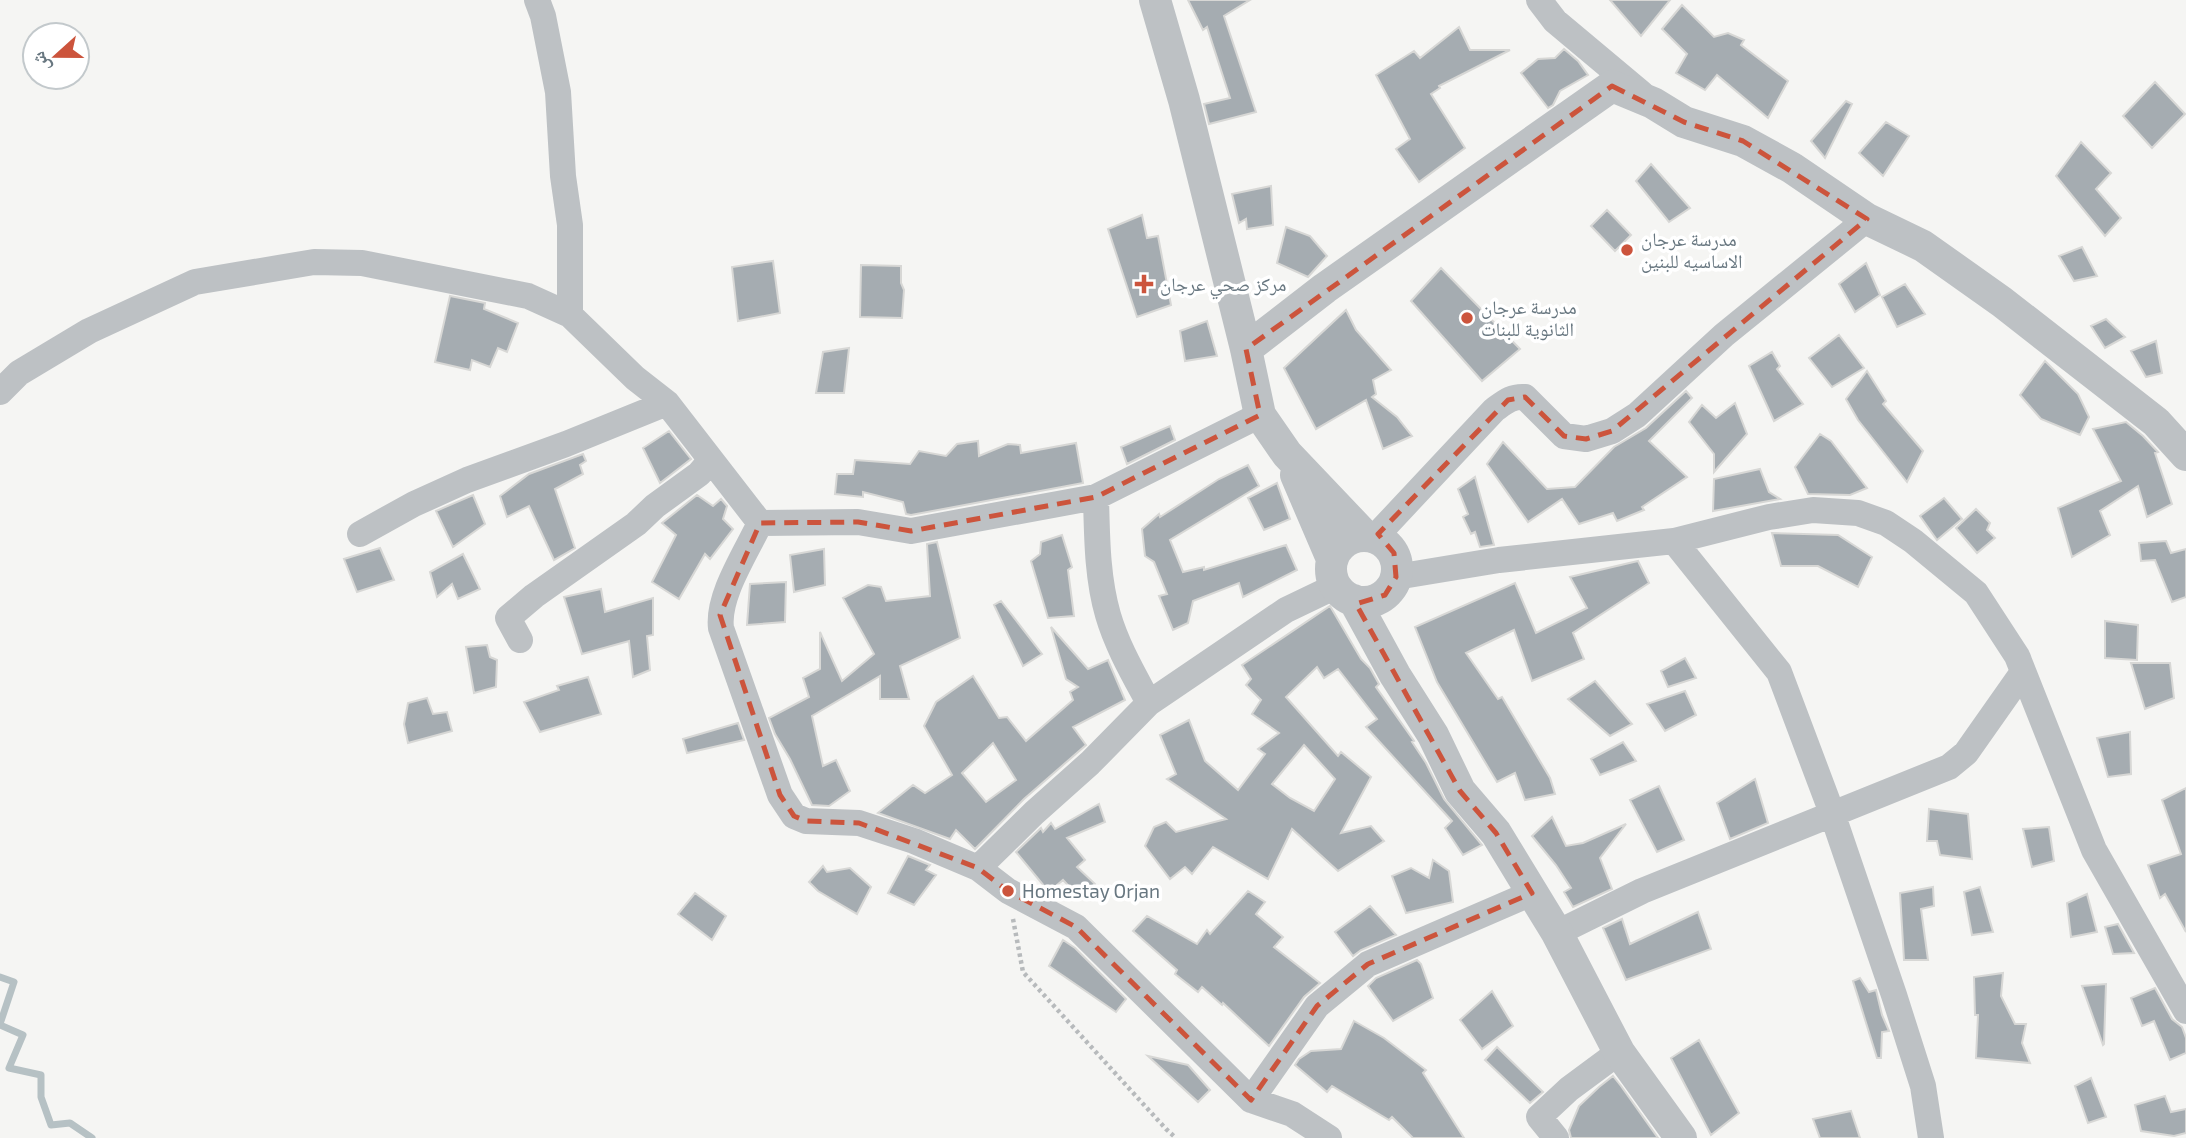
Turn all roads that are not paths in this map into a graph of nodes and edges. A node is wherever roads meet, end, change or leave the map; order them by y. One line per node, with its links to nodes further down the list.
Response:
1 (537, 0): 6 (street)
2 (1155, 0): 7 (street)
3 (1539, 0): 4 (street)
4 (1653, 103): 5 (street); 7 (street)
5 (1867, 219): 12 (street); 17 (street)
6 (570, 315): 8 (street); 9 (street)
7 (1246, 349): 10 (street)
8 (0, 391)
9 (667, 403): 13 (street); 16 (street)
10 (1260, 415): 11 (street); 14 (street)
11 (1287, 454): 17 (street); 20 (street)
12 (2186, 455)
13 (710, 460): 15 (street); 21 (street)
14 (1096, 497): 15 (street); 23 (street)
15 (760, 523): 25 (street)
16 (360, 534)
17 (1369, 536): 19 (street); 20 (street)
18 (1674, 541): 19 (street); 22 (street); 24 (street)
19 (1396, 578): 20 (street)
20 (1341, 582): 23 (street); 26 (street)
21 (520, 640)
22 (2017, 656): 24 (street); 28 (street)
23 (1149, 703): 25 (street)
24 (1832, 813): 27 (street); 34 (street)
25 (978, 868): 30 (street)
26 (1532, 893): 27 (street); 30 (street)
27 (1557, 933): 29 (street)
28 (2186, 1011)
29 (1619, 1052): 32 (street); 33 (street)
30 (1251, 1100): 31 (street)
31 (1329, 1138)
32 (1556, 1138)
33 (1681, 1138)
34 (1931, 1138)

